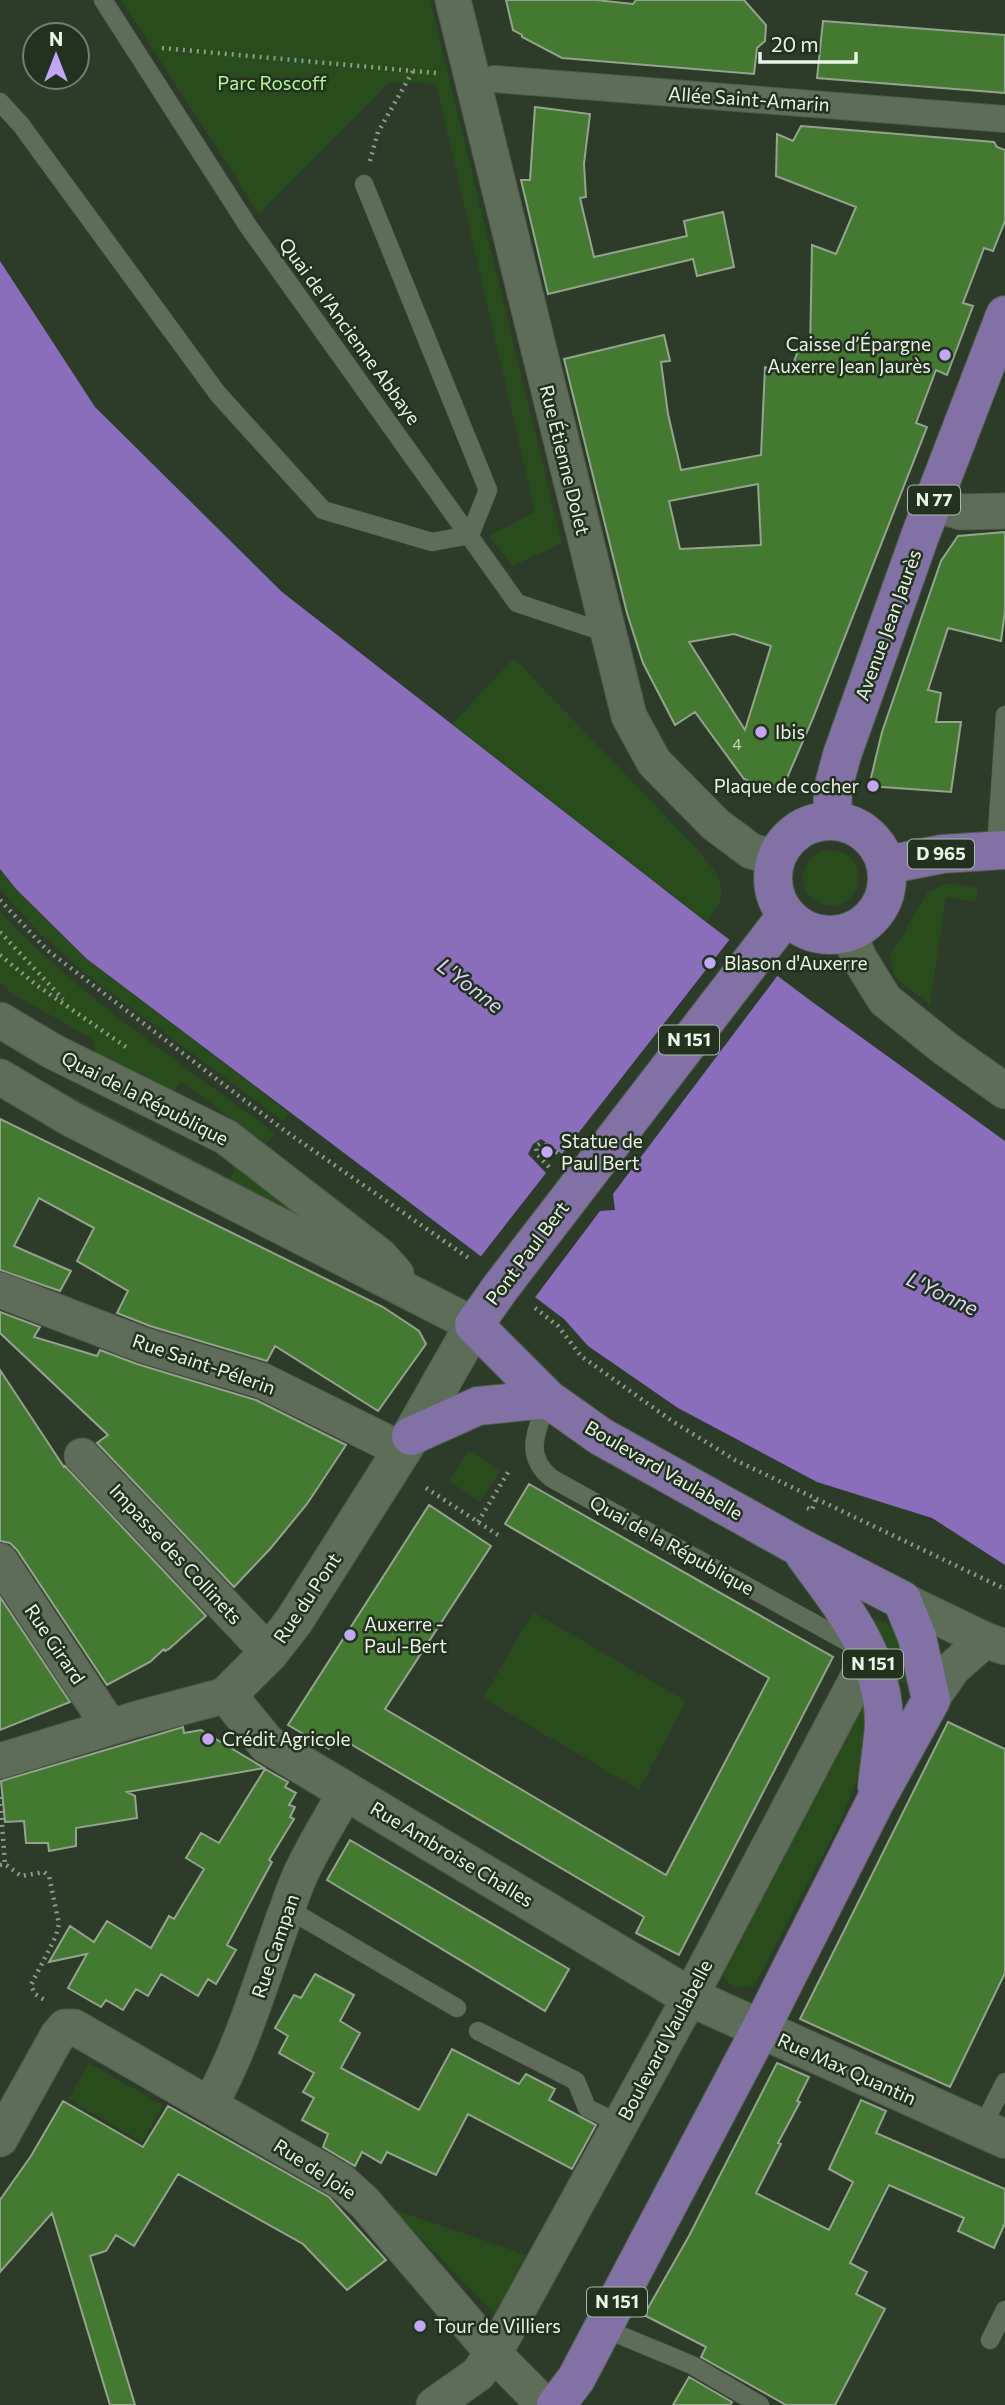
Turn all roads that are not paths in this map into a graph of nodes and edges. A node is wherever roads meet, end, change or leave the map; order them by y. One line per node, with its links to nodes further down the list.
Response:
1 (103, 0): 10 (lane, Quai de l'Ancienne Abbaye)
2 (453, 0): 11 (street, Rue Étienne Dolet)
3 (494, 79): 5 (street, Allée Saint-Amarin)
4 (0, 102): 10 (lane)
5 (1005, 119)
6 (364, 184): 10 (lane)
7 (1005, 315): 8 (main road, Avenue Jean Jaurès / N 77)
8 (932, 504): 9 (street); 13 (main road, Avenue Jean Jaurès / N 77)
9 (1005, 511)
10 (470, 535): 11 (lane, Quai de l'Ancienne Abbaye)
11 (607, 633): 15 (street, Rue Étienne Dolet)
12 (1005, 715): 14 (lane)
13 (832, 821): 15 (main road); 16 (main road)
14 (1001, 849): 16 (main road, D 965)
15 (776, 858): 17 (main road)
16 (886, 865): 18 (main road)
17 (786, 916): 18 (main road); 24 (main road, Pont Paul Bert / N 151, bridge)
18 (849, 933): 21 (street)
19 (0, 1020): 23 (street, Quai de la République)
20 (0, 1077): 23 (street, Quai de la République)
21 (1005, 1091)
22 (0, 1290): 26 (street, Rue Saint-Pélerin)
23 (412, 1292): 24 (street, Quai de la République)
24 (474, 1325): 25 (main road, Boulevard Vaulabelle / N 151); 26 (street, Rue du Pont)
25 (548, 1399): 26 (main road); 28 (main road, Boulevard Vaulabelle / N 151); 33 (lane, Quai de la République)
26 (407, 1443): 32 (street, Rue du Pont)
27 (82, 1456): 32 (street, Impasse des Collinets)
28 (799, 1548): 30 (main road, Boulevard Vaulabelle / N 151); 33 (main road, Boulevard Vaulabelle / N 151)
29 (0, 1561): 36 (street, Rue Girard)
30 (902, 1600): 31 (street); 35 (main road, N 151)
31 (995, 1643): 35 (street, Boulevard Vaulabelle / N 151)
32 (269, 1653): 34 (street, Rue du Pont)
33 (870, 1654): 39 (main road, Boulevard Vaulabelle / N 151); 41 (street, Boulevard Vaulabelle)
34 (227, 1695): 36 (street, Rue du Pont); 38 (street, Rue Ambroise Challes)
35 (931, 1700): 39 (main road, Boulevard Vaulabelle / N 151)
36 (110, 1727): 37 (street, Rue du Pont)
37 (0, 1760)
38 (346, 1790): 40 (street, Rue Campan); 41 (street, Rue Ambroise Challes)
39 (876, 1800): 43 (main road, Boulevard Vaulabelle / N 151)
40 (288, 1909): 42 (lane); 46 (street, Rue Campan)
41 (690, 1997): 43 (street, Rue Max Quantin); 47 (street, Boulevard Vaulabelle)
42 (457, 2008)
43 (760, 2030): 48 (street, Rue Max Quantin); 51 (main road, Boulevard Vaulabelle / N 151)
44 (478, 2031): 47 (lane)
45 (1005, 2082): 48 (lane)
46 (209, 2105): 49 (street, Rue de Joie); 53 (street, Rue de Joie)
47 (620, 2124): 53 (street, Boulevard Vaulabelle)
48 (993, 2134)
49 (0, 2139)
50 (1005, 2309): 52 (lane)
51 (603, 2329): 56 (main road, Boulevard Vaulabelle / N 151); 57 (lane)
52 (990, 2340)
53 (493, 2353): 54 (street, Boulevard Vaulabelle); 55 (street, Rue de Joie)
54 (434, 2405)
55 (545, 2405)
56 (556, 2405)
57 (760, 2405)

